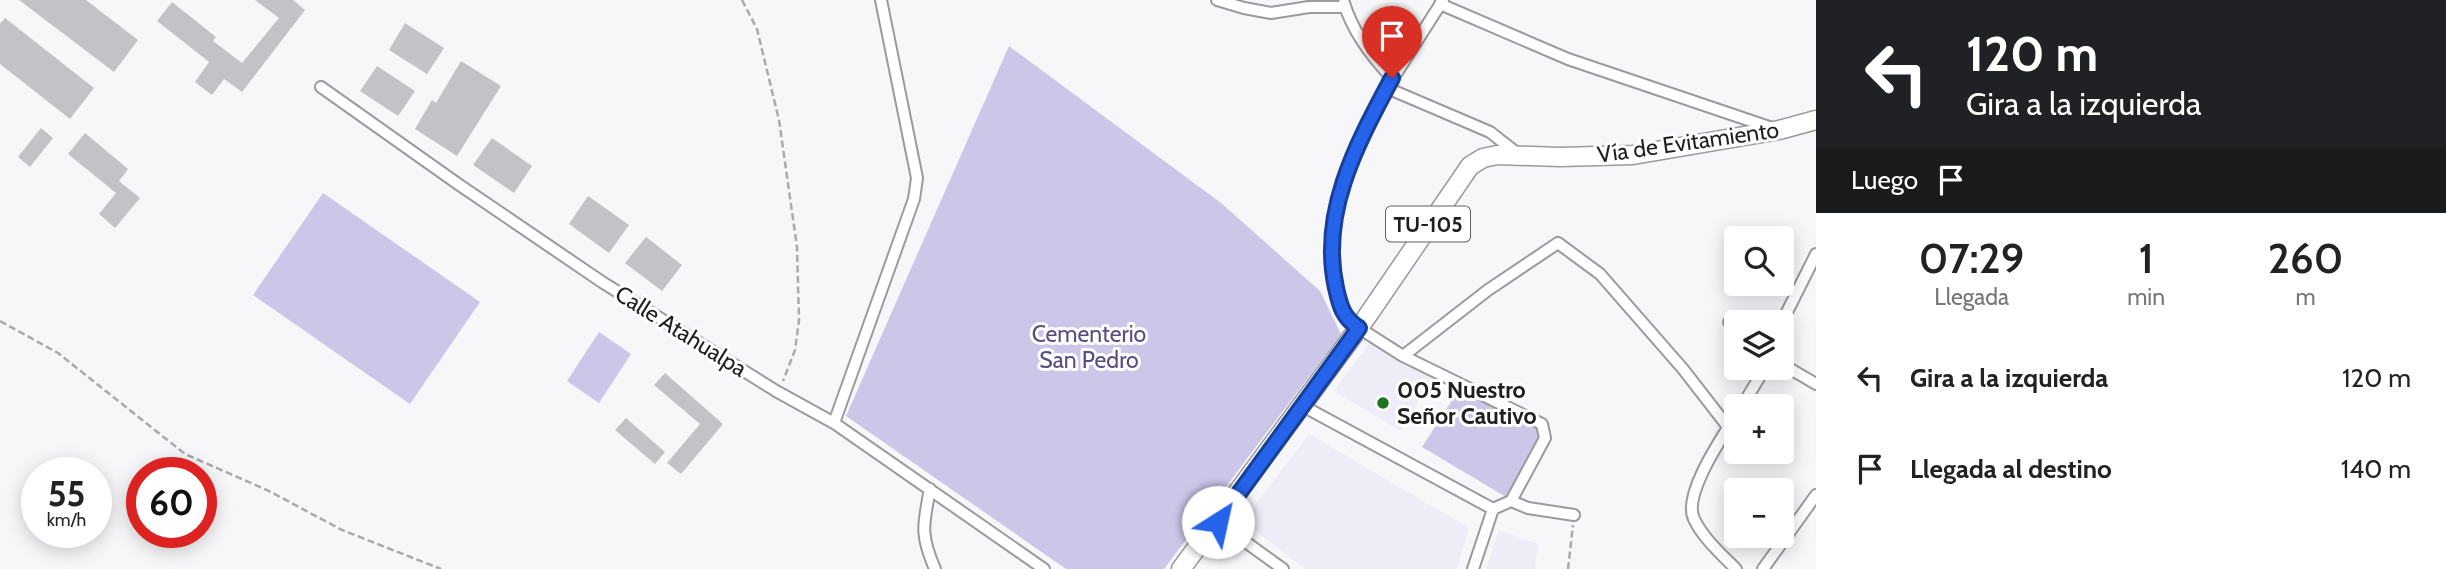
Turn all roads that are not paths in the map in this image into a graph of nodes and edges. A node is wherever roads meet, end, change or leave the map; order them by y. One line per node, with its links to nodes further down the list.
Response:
1 (881, 0): 18 (street)
2 (1217, 0): 4 (street)
3 (1441, 2): 5 (street); 8 (street)
4 (1344, 4): 5 (street)
5 (1390, 83): 9 (street); 12 (street)
6 (321, 87): 18 (street, Calle Atahualpa)
7 (1816, 120): 8 (main road, Vía de Evitamiento / TU-105)
8 (1779, 130): 9 (main road, Vía de Evitamiento / TU-105)
9 (1520, 156): 12 (main road, Vía de Evitamiento / TU-105)
10 (1816, 254): 11 (street)
11 (1788, 310)
12 (1359, 328): 13 (street); 16 (main road, Vía de Evitamiento / TU-105)
13 (1403, 356): 17 (street); 22 (street)
14 (1794, 371): 15 (street)
15 (1816, 384)
16 (1301, 405): 23 (street); 25 (main road, Vía de Evitamiento / TU-105)
17 (1724, 422)
18 (834, 423): 20 (street, Calle Atahualpa)
19 (1724, 434): 31 (street)
20 (930, 489): 26 (street); 27 (street, Calle Atahualpa)
21 (1816, 495): 32 (street)
22 (1511, 502): 23 (street); 24 (street)
23 (1493, 509): 30 (street)
24 (1574, 515)
25 (1218, 522): 28 (main road, Vía de Evitamiento / TU-105); 29 (street)
26 (935, 569)
27 (1044, 569)
28 (1181, 569)
29 (1283, 569)
30 (1473, 569)
31 (1736, 569)
32 (1763, 569)

